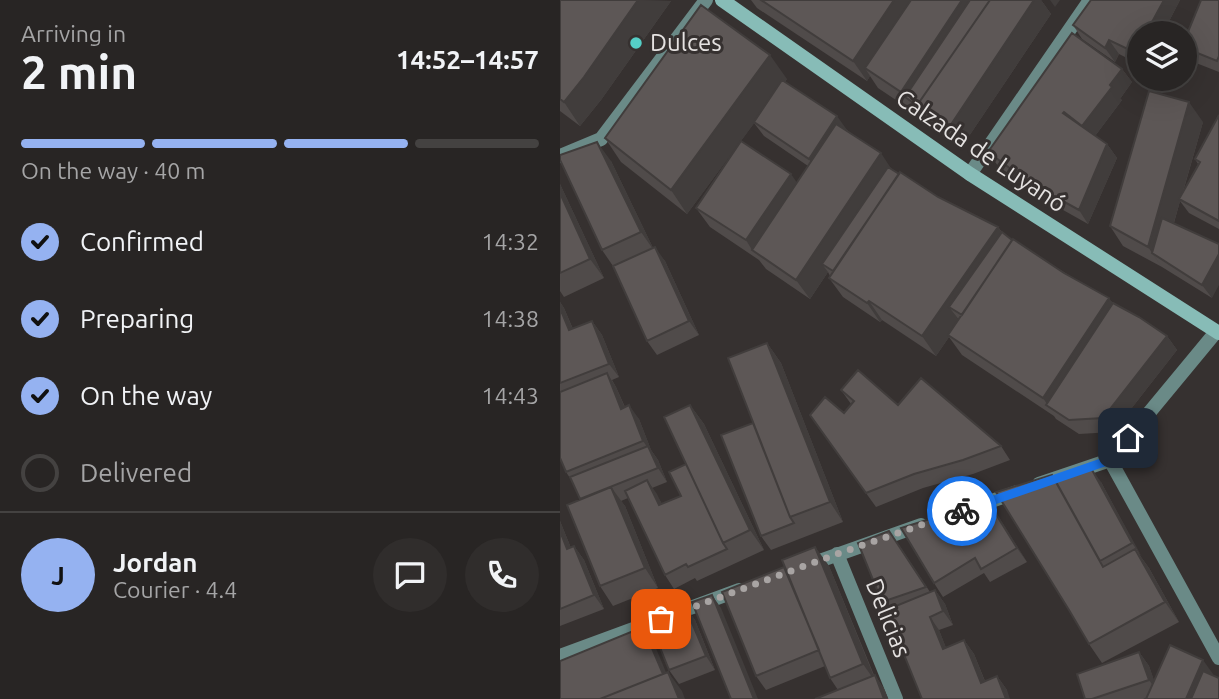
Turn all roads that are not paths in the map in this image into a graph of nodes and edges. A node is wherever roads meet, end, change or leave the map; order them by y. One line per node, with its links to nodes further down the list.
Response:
1 (706, 0): 4 (street)
2 (722, 0): 5 (main road, Calzada de Luyanó)
3 (1090, 0): 5 (street)
4 (560, 156)
5 (970, 174): 6 (main road, Calzada de Luyanó)
6 (1217, 332): 7 (street)
7 (1110, 460): 8 (street); 12 (street)
8 (837, 554): 9 (street); 13 (street, Delicias)
9 (799, 568)
10 (749, 587): 11 (street)
11 (560, 656)
12 (1219, 658)
13 (896, 699)

